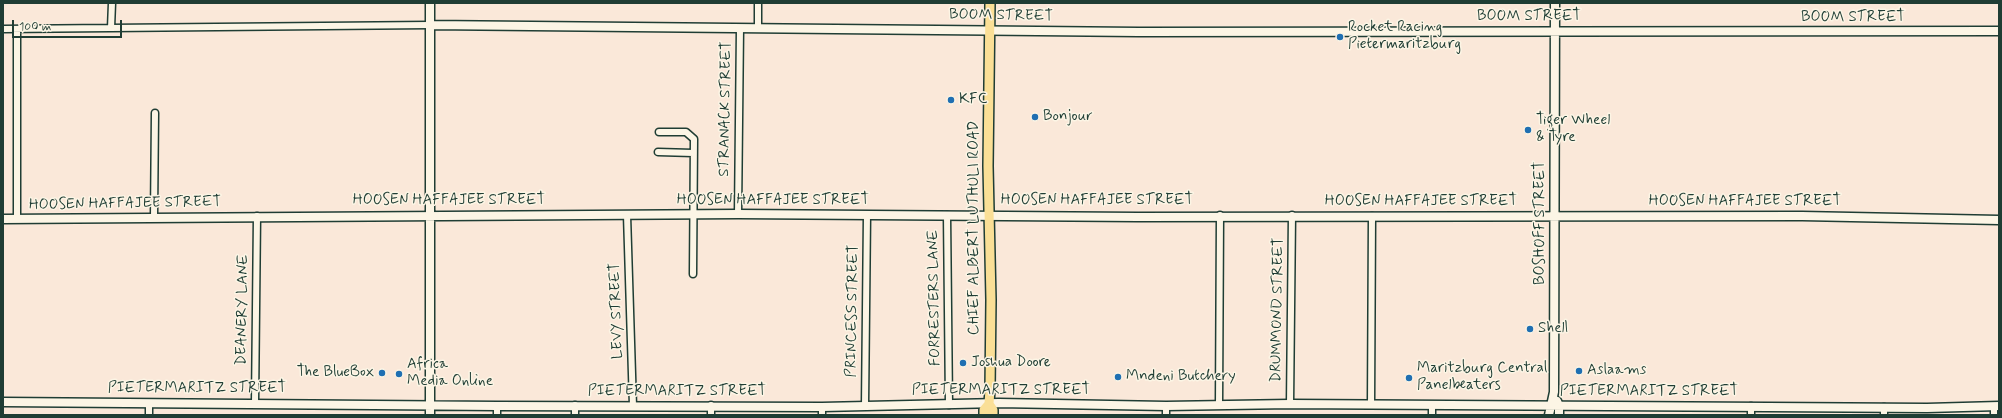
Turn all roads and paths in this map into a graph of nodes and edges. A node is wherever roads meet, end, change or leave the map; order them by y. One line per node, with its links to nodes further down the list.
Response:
1 (112, 3): 7 (street)
2 (430, 3): 6 (street)
3 (758, 3): 9 (street)
4 (990, 3): 12 (main road, CHIEF ALBERT LUTHULI ROAD)
5 (1555, 3): 13 (street, BOSHOFF STREET)
6 (430, 25): 7 (street, BOOM STREET); 8 (street, BOOM STREET); 20 (street)
7 (111, 28): 11 (street, BOOM STREET)
8 (740, 28): 9 (street, BOOM STREET); 19 (street, STRANACK STREET)
9 (758, 28): 12 (street, BOOM STREET)
10 (3, 29): 11 (street, BOOM STREET)
11 (17, 30): 33 (street)
12 (989, 30): 13 (street, BOOM STREET); 25 (main road, CHIEF ALBERT LUTHULI ROAD)
13 (1555, 30): 14 (street, BOOM STREET); 30 (street, BOSHOFF STREET)
14 (1999, 31)
15 (155, 113): 31 (street)
16 (659, 132): 18 (street)
17 (658, 152): 18 (street)
18 (693, 153): 22 (street)
19 (738, 214): 22 (street, HOOSEN HAFFAJEE STREET); 23 (street, HOOSEN HAFFAJEE STREET)
20 (430, 215): 21 (street, HOOSEN HAFFAJEE STREET); 28 (street, HOOSEN HAFFAJEE STREET); 40 (street)
21 (627, 215): 22 (street, HOOSEN HAFFAJEE STREET); 50 (street, LEVY STREET)
22 (692, 215): 35 (street)
23 (866, 215): 24 (street, HOOSEN HAFFAJEE STREET); 51 (street, PRINCESS STREET)
24 (947, 215): 25 (street, HOOSEN HAFFAJEE STREET); 45 (street, FORRESTERS LANE)
25 (989, 215): 26 (street, HOOSEN HAFFAJEE STREET); 41 (main road, CHIEF ALBERT LUTHULI ROAD)
26 (1220, 215): 27 (street, HOOSEN HAFFAJEE STREET); 46 (street)
27 (1292, 215): 29 (street, HOOSEN HAFFAJEE STREET); 42 (street, DRUMMOND STREET)
28 (257, 216): 31 (street, HOOSEN HAFFAJEE STREET); 39 (street, DEANERY LANE)
29 (1372, 216): 30 (street, HOOSEN HAFFAJEE STREET); 47 (street)
30 (1555, 216): 34 (street, HOOSEN HAFFAJEE STREET); 36 (street, BOSHOFF STREET)
31 (154, 217): 33 (street, HOOSEN HAFFAJEE STREET)
32 (3, 219): 33 (street, HOOSEN HAFFAJEE STREET)
33 (17, 219)
34 (1999, 220)
35 (692, 274)
36 (1554, 395): 52 (street, BOSHOFF STREET); 53 (street, BOSHOFF STREET)
37 (3, 402): 38 (street, PIETERMARITZ STREET)
38 (149, 403): 39 (street, PIETERMARITZ STREET); 59 (street)
39 (255, 403): 40 (street, PIETERMARITZ STREET)
40 (430, 404): 49 (street, PIETERMARITZ STREET); 60 (street)
41 (989, 404): 45 (street, PIETERMARITZ STREET); 57 (street, PIETERMARITZ STREET); 64 (main road, CHIEF ALBERT LUTHULI ROAD); 65 (main road, CHIEF ALBERT LUTHULI ROAD)
42 (1290, 404): 46 (street, PIETERMARITZ STREET); 47 (street, PIETERMARITZ STREET)
43 (575, 405): 49 (street, PIETERMARITZ STREET); 50 (street, PIETERMARITZ STREET); 62 (street)
44 (711, 405): 50 (street, PIETERMARITZ STREET); 56 (street, PIETERMARITZ STREET); 63 (street)
45 (949, 405): 51 (street, PIETERMARITZ STREET)
46 (1219, 405): 57 (street, PIETERMARITZ STREET)
47 (1371, 405): 48 (street, PIETERMARITZ STREET)
48 (1432, 405): 52 (street, PIETERMARITZ STREET); 66 (street)
49 (497, 406): 61 (street)
50 (633, 406)
51 (865, 406): 56 (street, PIETERMARITZ STREET)
52 (1550, 406): 53 (street, PIETERMARITZ STREET); 67 (street, BOSHOFF STREET)
53 (1559, 406): 54 (street, PIETERMARITZ STREET); 68 (street, BOSHOFF STREET)
54 (1751, 406): 58 (street, PIETERMARITZ STREET); 69 (street)
55 (1997, 406): 58 (street, PIETERMARITZ STREET); 70 (street)
56 (822, 411)
57 (1166, 411)
58 (1884, 411)
59 (149, 415)
60 (430, 415)
61 (498, 415)
62 (575, 415)
63 (711, 415)
64 (984, 415)
65 (993, 415)
66 (1432, 415)
67 (1550, 415)
68 (1559, 415)
69 (1751, 415)
70 (1994, 415)

